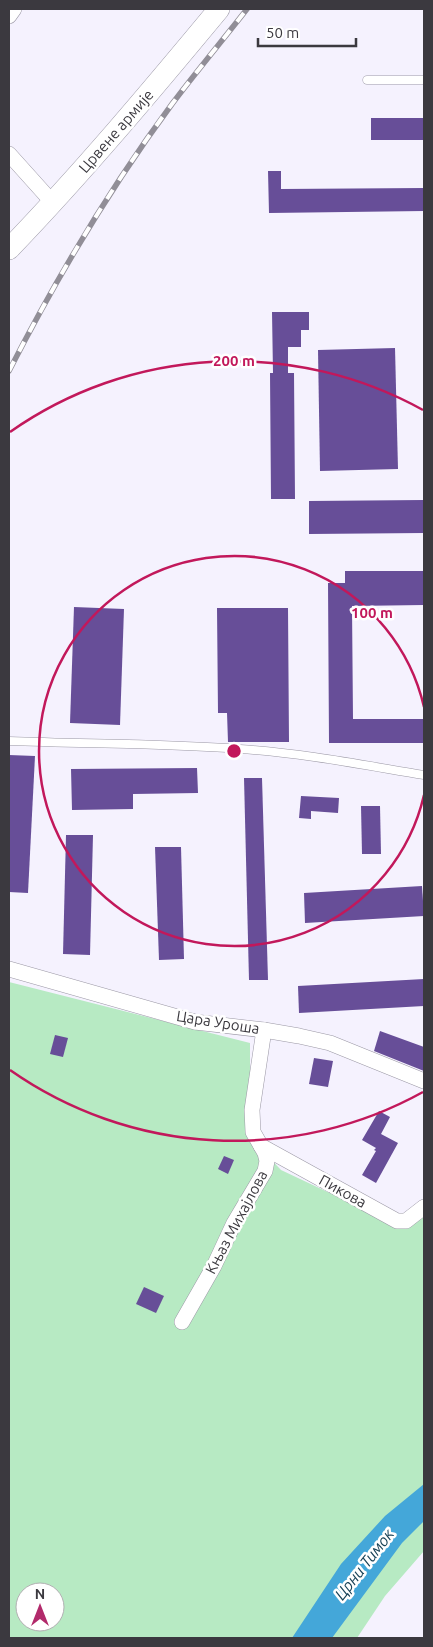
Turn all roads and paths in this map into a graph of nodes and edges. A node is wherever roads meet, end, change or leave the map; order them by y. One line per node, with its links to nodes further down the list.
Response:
1 (14, 9): 3 (street)
2 (219, 9): 7 (main road, Црвене армије)
3 (9, 16)
4 (367, 80): 5 (lane)
5 (424, 80)
6 (9, 154): 7 (street)
7 (53, 203): 8 (main road, Црвене армије)
8 (9, 249)
9 (9, 741): 10 (lane)
10 (424, 775)
11 (9, 969): 12 (street, Цара Уроша)
12 (264, 1030): 13 (street, Цара Уроша); 14 (street, Књаз Михајлова)
13 (424, 1082)
14 (261, 1146): 15 (street, Пикова); 16 (street, Књаз Михајлова)
15 (424, 1207)
16 (182, 1322)

